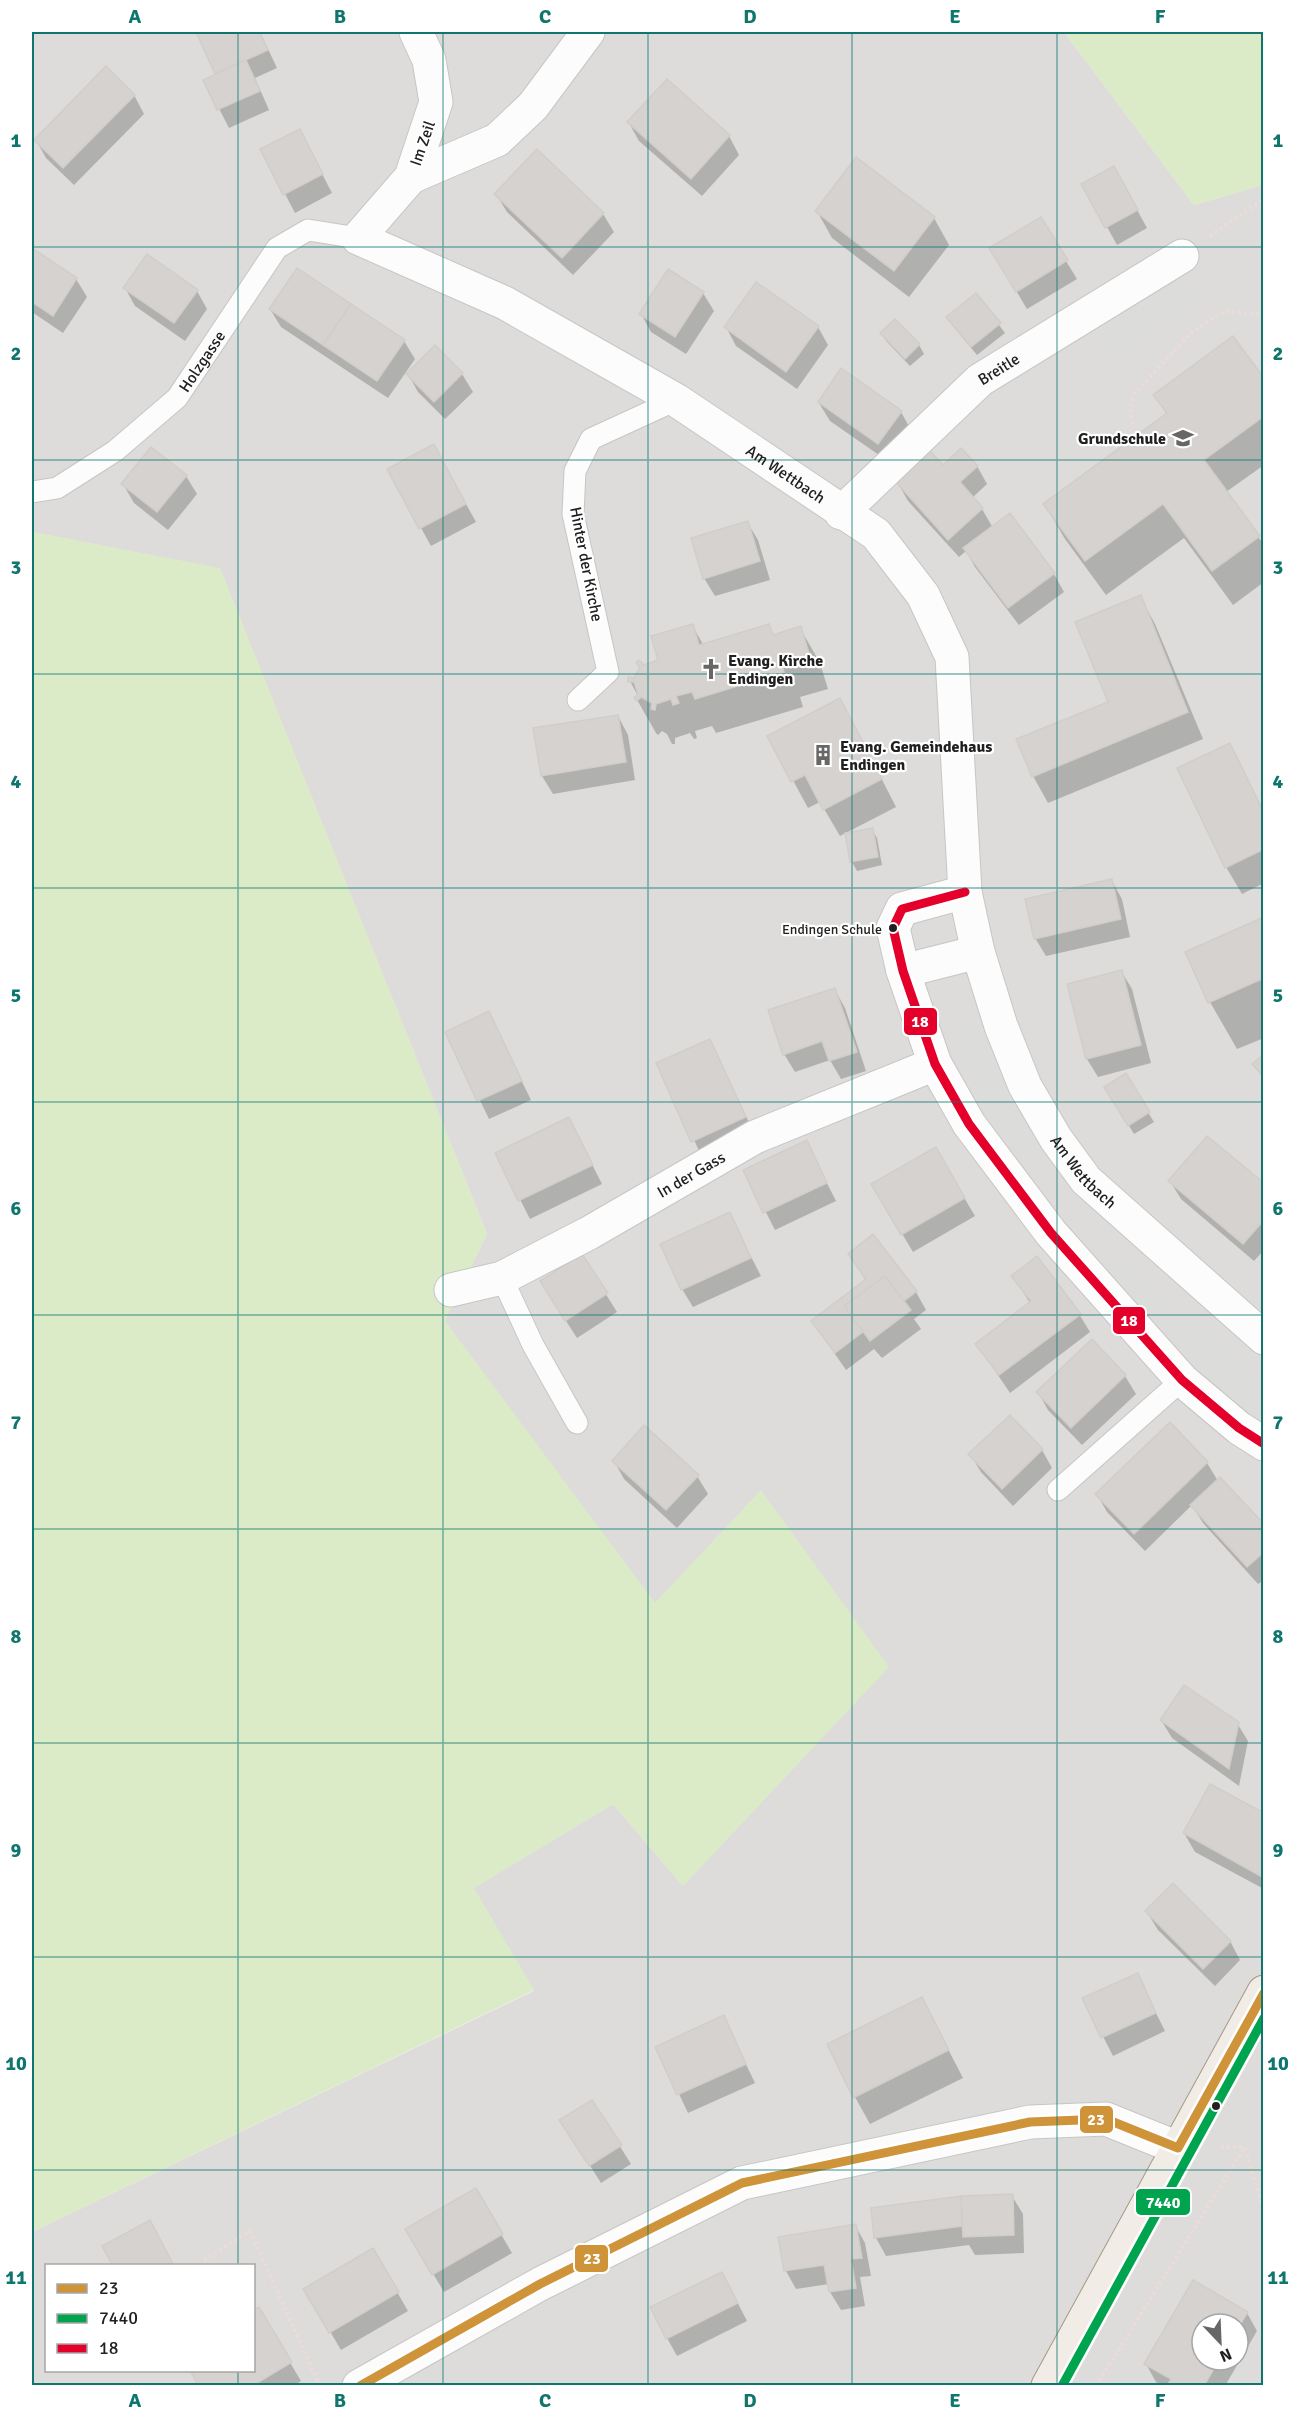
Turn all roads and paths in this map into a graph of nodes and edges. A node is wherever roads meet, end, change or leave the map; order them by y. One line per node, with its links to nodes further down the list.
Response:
1 (416, 32): 3 (street, Im Zeil)
2 (588, 32): 3 (street)
3 (411, 177): 5 (street, Im Zeil)
4 (1263, 199): 6 (path)
5 (358, 238): 8 (street, Am Wettbach); 10 (lane, Holzgasse)
6 (1182, 256): 11 (street, Breitle)
7 (1263, 315): 9 (path)
8 (676, 400): 11 (street, Am Wettbach); 12 (lane, Hinter der Kirche)
9 (1133, 424)
10 (32, 492)
11 (841, 513): 13 (street, Am Wettbach)
12 (578, 700)
13 (965, 892): 14 (street, Am Wettbach); 15 (street)
14 (978, 952): 15 (street); 19 (street, Am Wettbach)
15 (903, 971): 16 (street)
16 (935, 1064): 17 (street, In der Gass); 20 (street)
17 (501, 1278): 18 (street, In der Gass); 21 (lane)
18 (451, 1290)
19 (1263, 1338)
20 (1182, 1380): 22 (street); 23 (lane)
21 (577, 1423)
22 (1263, 1444)
23 (1058, 1490)
24 (1263, 1992): 25 (main road)
25 (1178, 2148): 29 (street); 30 (main road)
26 (1263, 2210): 31 (path)
27 (204, 2260): 28 (path)
28 (320, 2385)
29 (359, 2385)
30 (1048, 2385)
31 (1096, 2385)

